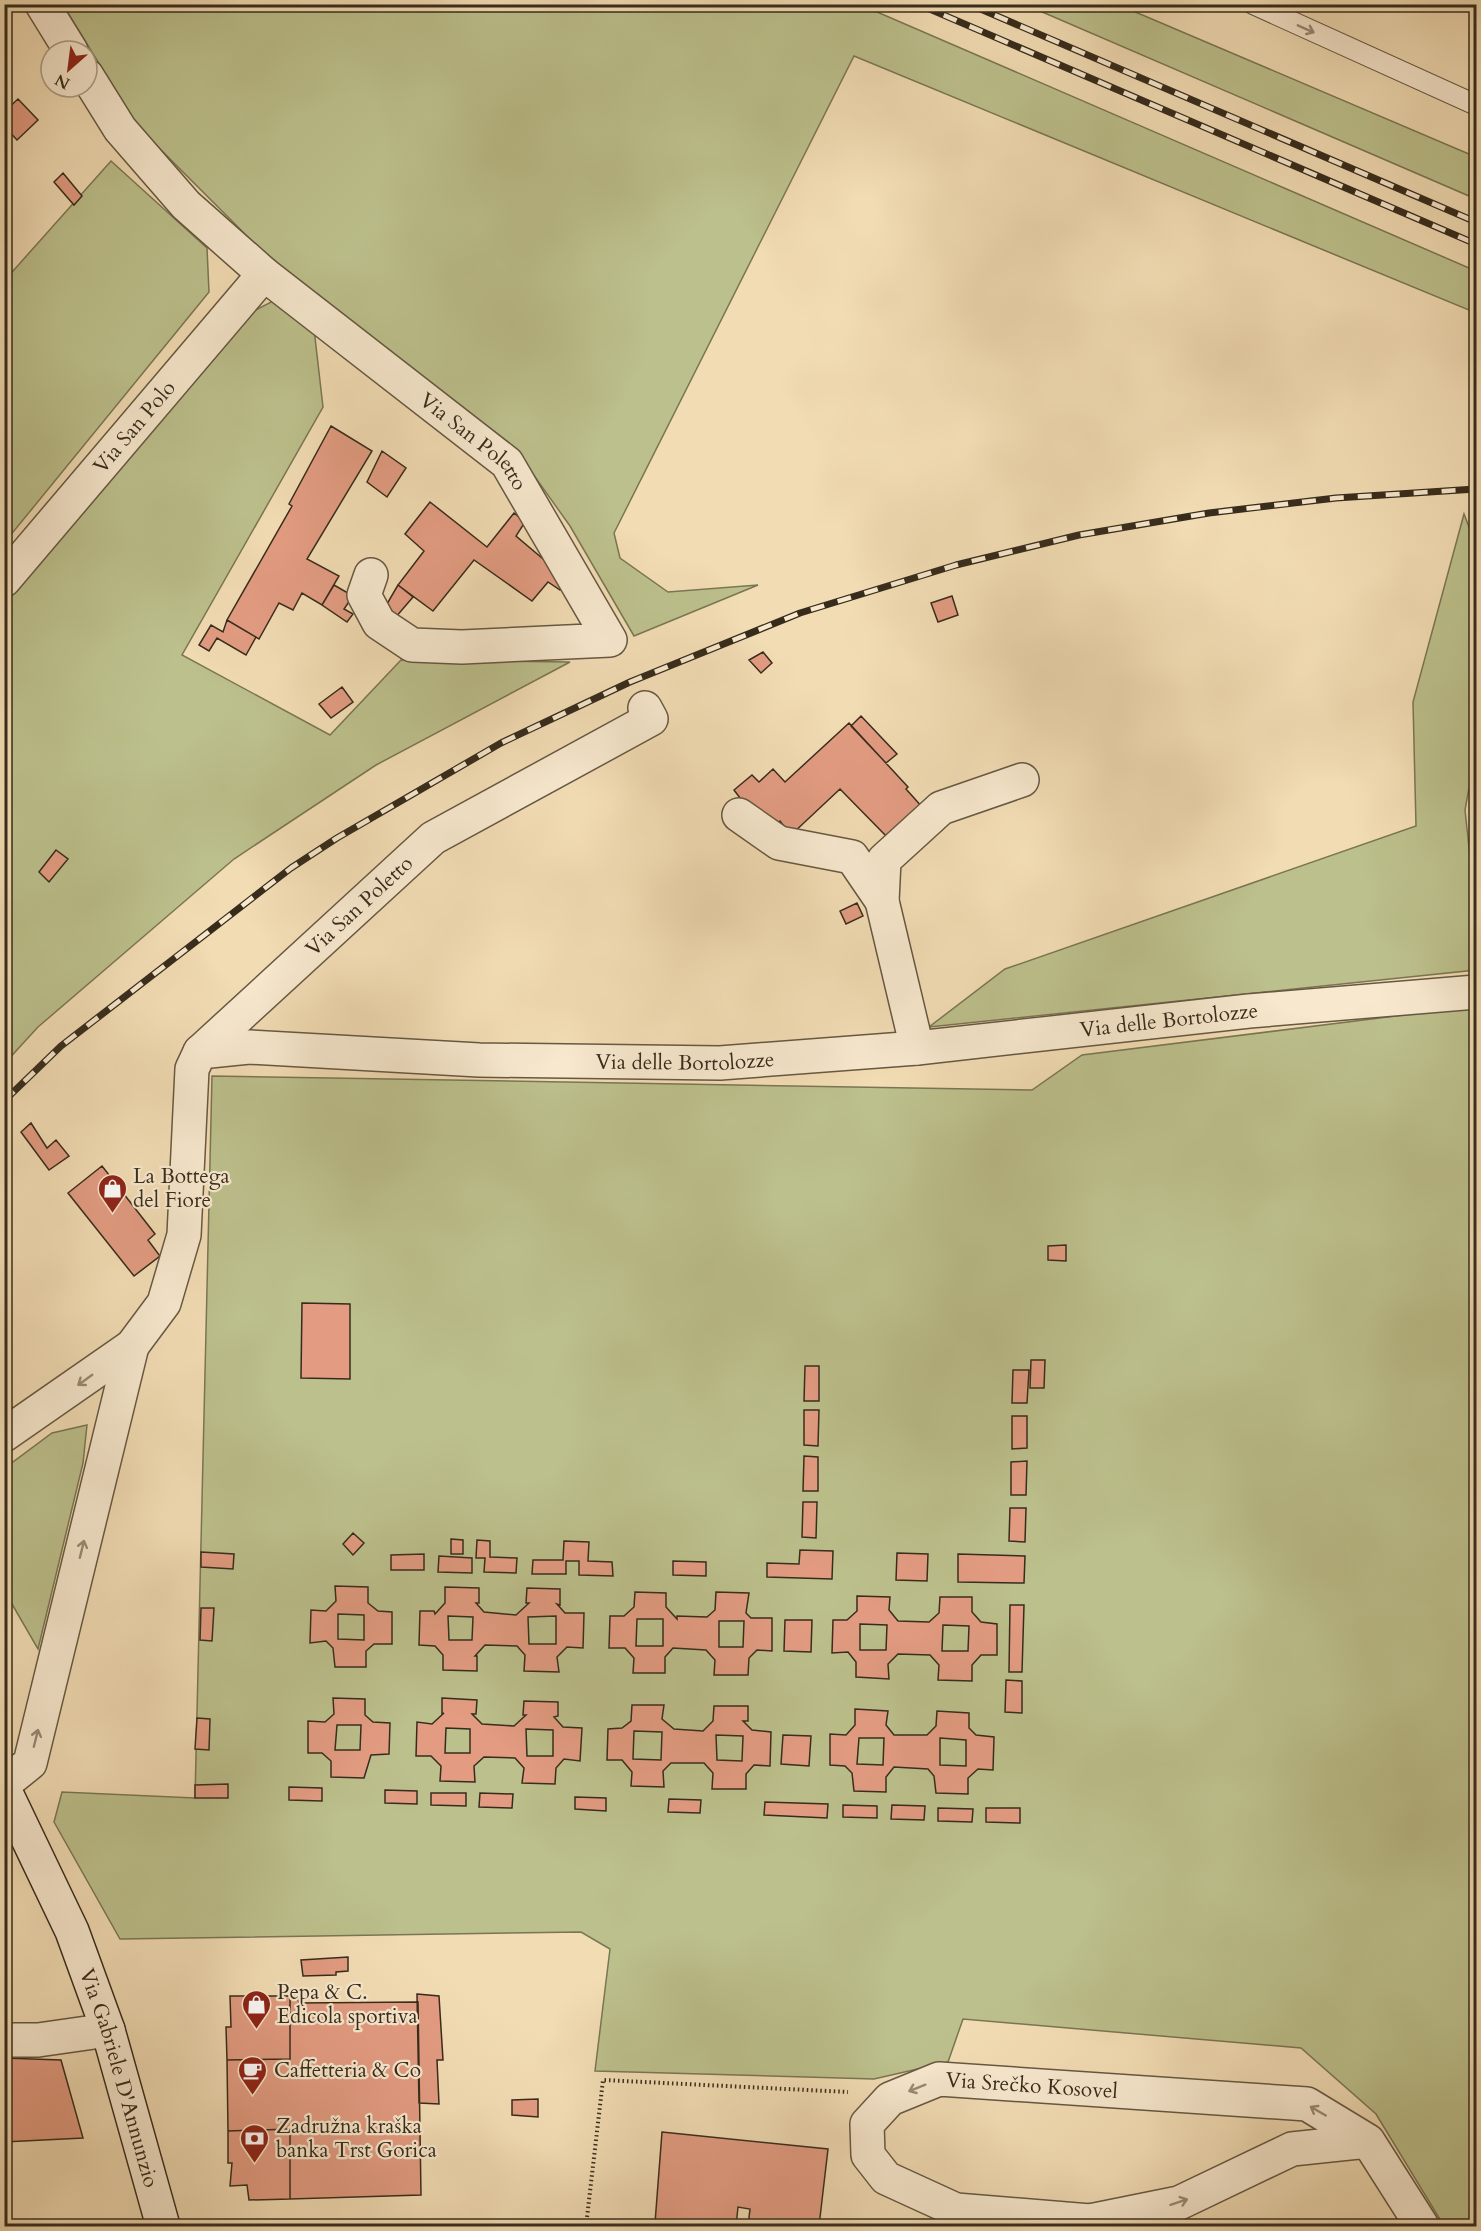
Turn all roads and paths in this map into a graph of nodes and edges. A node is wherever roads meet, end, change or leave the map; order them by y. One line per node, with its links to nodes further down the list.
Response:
1 (42, 4): 3 (street)
2 (1253, 4): 5 (lane, one-way to 5)
3 (64, 39)
4 (99, 95): 6 (street, Via San Poletto)
5 (1476, 105)
6 (264, 274): 7 (street, Via San Poletto); 8 (street, Via San Polo)
7 (371, 575)
8 (4, 580)
9 (645, 708): 15 (street, Via San Poletto)
10 (1022, 780): 12 (street)
11 (739, 815): 12 (street)
12 (882, 901): 14 (street)
13 (1476, 992): 14 (street, Via delle Bortolozze)
14 (917, 1048): 15 (street, Via delle Bortolozze)
15 (200, 1052): 16 (street)
16 (132, 1346): 17 (street, one-way to 17); 18 (street, one-way to 16)
17 (4, 1435)
18 (4, 1784)
19 (4, 1789): 20 (street, Via Gabriele D'Annunzio)
20 (108, 2030): 21 (street); 24 (street, Via Gabriele D'Annunzio)
21 (4, 2040)
22 (900, 2095): 23 (street, Via Srečko Kosovel, one-way to 22); 23 (street, Via Srečko Kosovel, one-way to 23); 25 (path)
23 (1368, 2140): 26 (street, Via Srečko Kosovel)
24 (163, 2226)
25 (586, 2226)
26 (1422, 2226)

